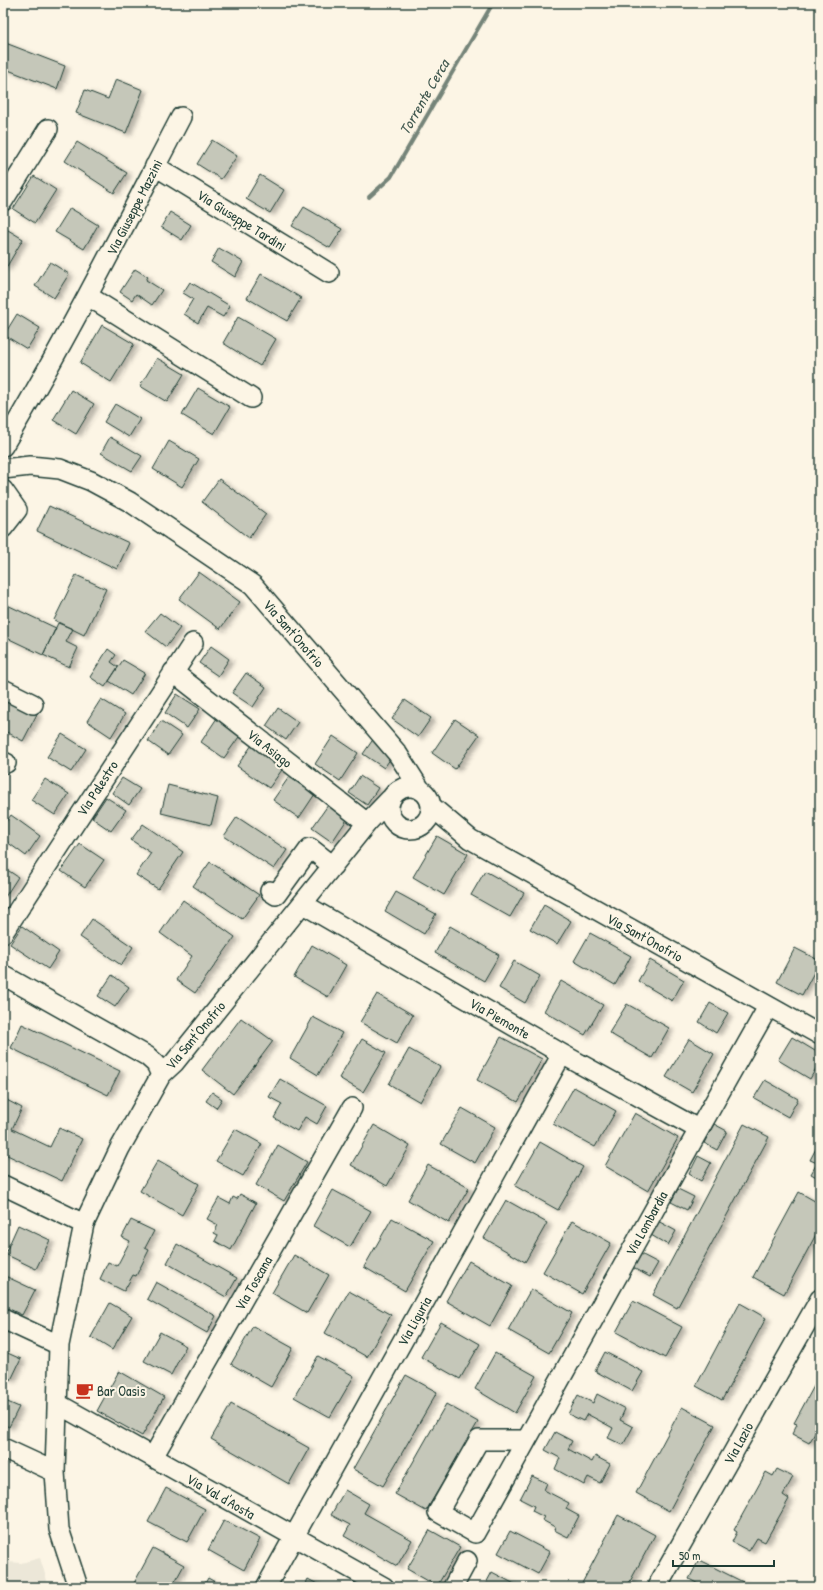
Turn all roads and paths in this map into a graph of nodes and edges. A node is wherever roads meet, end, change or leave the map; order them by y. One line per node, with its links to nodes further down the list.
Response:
1 (181, 117): 3 (street, Via Giuseppe Mazzini)
2 (48, 129): 4 (street)
3 (155, 166): 5 (street, Via Giuseppe Tardini); 6 (street, Via Giuseppe Mazzini)
4 (3, 201)
5 (329, 273)
6 (88, 296): 7 (street); 8 (street, Via Giuseppe Mazzini)
7 (251, 398)
8 (3, 446)
9 (3, 469): 16 (street, Via Sant'Onofrio)
10 (3, 490): 11 (street)
11 (3, 528)
12 (193, 643): 13 (street, Via Palestro)
13 (173, 672): 21 (street, Via Asiago); 27 (street, Via Palestro)
14 (3, 689): 15 (street)
15 (33, 704)
16 (398, 756): 17 (street, Via Sant'Onofrio); 18 (street)
17 (420, 789): 18 (street); 19 (street, Via Sant'Onofrio)
18 (395, 794): 20 (street); 21 (street, Via Sant'Onofrio)
19 (431, 806): 22 (street); 23 (street, Via Sant'Onofrio)
20 (392, 820): 21 (street); 22 (street, Via Sant'Onofrio)
21 (367, 823): 24 (street, Via Sant'Onofrio)
22 (423, 825): 23 (street, Via Sant'Onofrio)
23 (470, 839): 29 (street, Via Sant'Onofrio)
24 (333, 866): 25 (street); 26 (street, Via Sant'Onofrio)
25 (270, 891)
26 (303, 904): 31 (street, Via Piemonte); 32 (street, Via Sant'Onofrio)
27 (3, 933)
28 (3, 975): 32 (street, Via Sant'Onofrio)
29 (768, 1007): 30 (street, Via Sant'Onofrio); 34 (street, Via Lombardia)
30 (820, 1035)
31 (562, 1054): 34 (street, Via Piemonte); 45 (street, Via Liguria)
32 (161, 1075): 36 (street)
33 (352, 1108): 43 (street, Via Toscana)
34 (698, 1129): 41 (street, Via Lombardia)
35 (3, 1185): 36 (street)
36 (84, 1224): 39 (street)
37 (820, 1299): 51 (street, Via Lazio)
38 (3, 1319): 39 (street)
39 (59, 1345): 40 (street)
40 (58, 1404): 43 (street, Via Val d'Aosta); 44 (street)
41 (526, 1440): 41 (street, Via Lombardia)
42 (3, 1448): 44 (street)
43 (153, 1457): 45 (street, Via Val d'Aosta)
44 (55, 1472): 47 (street)
45 (294, 1537): 48 (street, Via Liguria); 49 (street, Via Val d'Aosta)
46 (467, 1561): 50 (street)
47 (78, 1587)
48 (266, 1587)
49 (384, 1587)
50 (453, 1587)
51 (657, 1587)

